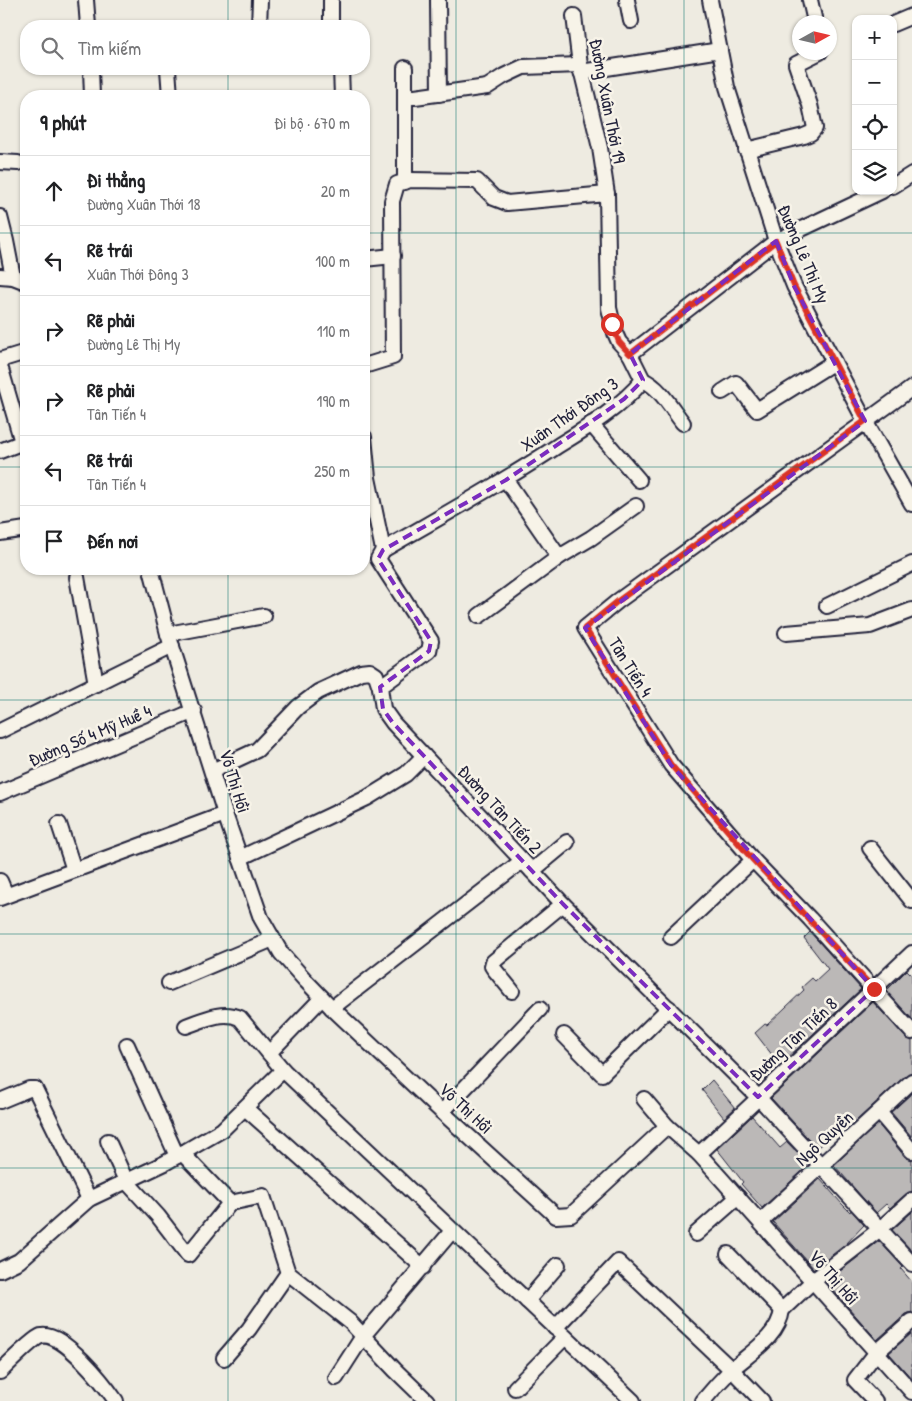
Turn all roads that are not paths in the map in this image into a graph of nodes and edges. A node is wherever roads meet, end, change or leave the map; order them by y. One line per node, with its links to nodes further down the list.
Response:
1 (86, 0): 11 (street)
2 (260, 0): 12 (street)
3 (331, 0): 13 (street)
4 (438, 0): 26 (street)
5 (627, 0): 14 (street)
6 (710, 0): 16 (street, Đường Lê Thị My)
7 (810, 0): 8 (street)
8 (813, 15)
9 (574, 16): 19 (street, Đường Xuân Thới 19)
10 (912, 16): 15 (street)
11 (88, 20)
12 (260, 20)
13 (331, 20)
14 (631, 21)
15 (897, 22)
16 (720, 50): 19 (street); 28 (street, Đường Lê Thị My)
17 (804, 60): 28 (street)
18 (405, 68): 27 (street)
19 (580, 68): 26 (street); 34 (street, Đường Xuân Thới 19)
20 (91, 75): 23 (street)
21 (168, 75): 24 (street)
22 (341, 75): 25 (street)
23 (92, 90)
24 (170, 90)
25 (342, 90)
26 (439, 94): 27 (street)
27 (405, 97): 32 (street)
28 (746, 150): 37 (street, Đường Lê Thị My)
29 (0, 162): 30 (street)
30 (18, 163)
31 (912, 174): 33 (street)
32 (405, 182): 34 (street); 38 (street)
33 (897, 183)
34 (607, 194): 43 (street, Đường Xuân Thới 19)
35 (874, 195): 37 (street)
36 (0, 217): 40 (street)
37 (776, 241): 43 (street); 45 (street, Đường Lê Thị My)
38 (393, 256): 39 (street); 46 (street)
39 (370, 258)
40 (6, 276): 41 (street)
41 (20, 280)
42 (20, 354): 44 (street)
43 (630, 354): 48 (street, Xuân Thới Đông 3)
44 (0, 360)
45 (834, 362): 50 (street); 51 (street, Đường Lê Thị My)
46 (370, 364)
47 (0, 366): 54 (street)
48 (643, 380): 52 (street); 53 (street, Xuân Thới Đông 3)
49 (912, 388): 51 (street, Tân Tiến 4)
50 (722, 392)
51 (865, 421): 60 (street, Đường Lê Thị My); 87 (street, Tân Tiến 4)
52 (682, 422)
53 (591, 424): 57 (street, Xuân Thới Đông 3); 58 (street)
54 (20, 429)
55 (20, 444): 56 (street)
56 (0, 451)
57 (506, 480): 64 (street, Xuân Thới Đông 3); 65 (street)
58 (639, 480)
59 (370, 495): 64 (street)
60 (912, 504)
61 (636, 506): 65 (street)
62 (20, 530): 63 (street)
63 (0, 533)
64 (383, 550): 76 (street)
65 (559, 557): 72 (street)
66 (912, 564): 69 (street)
67 (153, 575): 74 (street, Võ Thị Hồi)
68 (77, 577): 75 (street)
69 (827, 606)
70 (912, 610): 73 (street)
71 (264, 616): 74 (street)
72 (479, 616)
73 (786, 633)
74 (170, 640): 75 (street); 77 (street, Võ Thị Hồi)
75 (96, 684): 78 (street)
76 (380, 687): 79 (street, Đường Tân Tiến 2); 80 (street)
77 (194, 711): 80 (street, Võ Thị Hồi); 81 (street, Đường Số 4 Mỹ Huề 4)
78 (0, 731)
79 (424, 756): 86 (street); 88 (street, Đường Tân Tiến 2)
80 (212, 771): 82 (street, Võ Thị Hồi)
81 (0, 793)
82 (225, 814): 86 (street, Võ Thị Hồi); 89 (street)
83 (59, 824): 89 (street)
84 (567, 842): 90 (street)
85 (870, 848): 93 (street)
86 (240, 858): 96 (street, Võ Thị Hồi)
87 (753, 860): 95 (street); 99 (street, Tân Tiến 4)
88 (522, 861): 90 (street, Đường Tân Tiến 2); 102 (street)
89 (74, 870): 92 (street)
90 (532, 872): 94 (street, Đường Tân Tiến 2)
91 (0, 881): 92 (street)
92 (3, 896)
93 (912, 901)
94 (563, 904): 100 (street); 103 (street, Đường Tân Tiến 2)
95 (671, 937)
96 (273, 940): 98 (street); 101 (street, Võ Thị Hồi)
97 (912, 953): 99 (street, Đường Tân Tiến 8)
98 (169, 984)
99 (874, 989): 106 (street, Tân Tiến 4); 112 (street, Đường Tân Tiến 8)
100 (512, 991)
101 (322, 998): 102 (street, Võ Thị Hồi); 109 (street)
102 (332, 1008): 116 (street, Võ Thị Hồi)
103 (669, 1008): 107 (street); 112 (street, Đường Tân Tiến 2)
104 (540, 1009): 116 (street)
105 (186, 1026): 109 (street)
106 (912, 1032)
107 (564, 1035)
108 (127, 1045): 122 (street)
109 (269, 1053): 110 (street)
110 (283, 1070): 115 (street); 131 (street)
111 (912, 1081): 117 (street, Ngô Quyền)
112 (758, 1097): 121 (street, Đường Tân Tiến 8); 123 (street, Đường Tân Tiến 2)
113 (644, 1099): 118 (street)
114 (0, 1101): 126 (street)
115 (244, 1108): 122 (street); 136 (street)
116 (442, 1112): 118 (street, Võ Thị Hồi)
117 (879, 1112): 120 (street); 123 (street, Ngô Quyền)
118 (667, 1126): 121 (street, Võ Thị Hồi)
119 (108, 1141): 124 (street)
120 (912, 1151)
121 (699, 1154): 125 (street, Võ Thị Hồi)
122 (179, 1155): 124 (street); 128 (street)
123 (821, 1166): 129 (street, Ngô Quyền); 130 (street, Đường Tân Tiến 2)
124 (126, 1181): 126 (street); 128 (street)
125 (738, 1197): 129 (street, Võ Thị Hồi); 132 (street)
126 (89, 1199): 137 (street)
127 (912, 1200): 130 (street)
128 (230, 1203): 138 (street)
129 (761, 1221): 139 (street, Võ Thị Hồi)
130 (880, 1229): 134 (street, Đường Tân Tiến 2); 139 (street)
131 (452, 1231): 136 (street); 140 (street)
132 (696, 1234)
133 (728, 1254): 141 (street)
134 (912, 1264)
135 (558, 1265): 140 (street)
136 (423, 1267): 144 (street)
137 (0, 1270)
138 (288, 1273): 144 (street); 146 (street)
139 (813, 1281): 141 (street); 145 (street, Võ Thị Hồi)
140 (527, 1301): 143 (street)
141 (782, 1310): 147 (street)
142 (912, 1321): 145 (street)
143 (560, 1332): 147 (street); 150 (street); 154 (street)
144 (363, 1336): 149 (street); 153 (street)
145 (876, 1353): 151 (street, Võ Thị Hồi); 157 (street)
146 (224, 1358)
147 (732, 1370): 155 (street); 156 (street)
148 (0, 1372): 152 (street)
149 (336, 1378)
150 (515, 1388)
151 (912, 1392)
152 (116, 1401)
153 (427, 1401)
154 (633, 1401)
155 (702, 1401)
156 (762, 1401)
157 (875, 1401)

